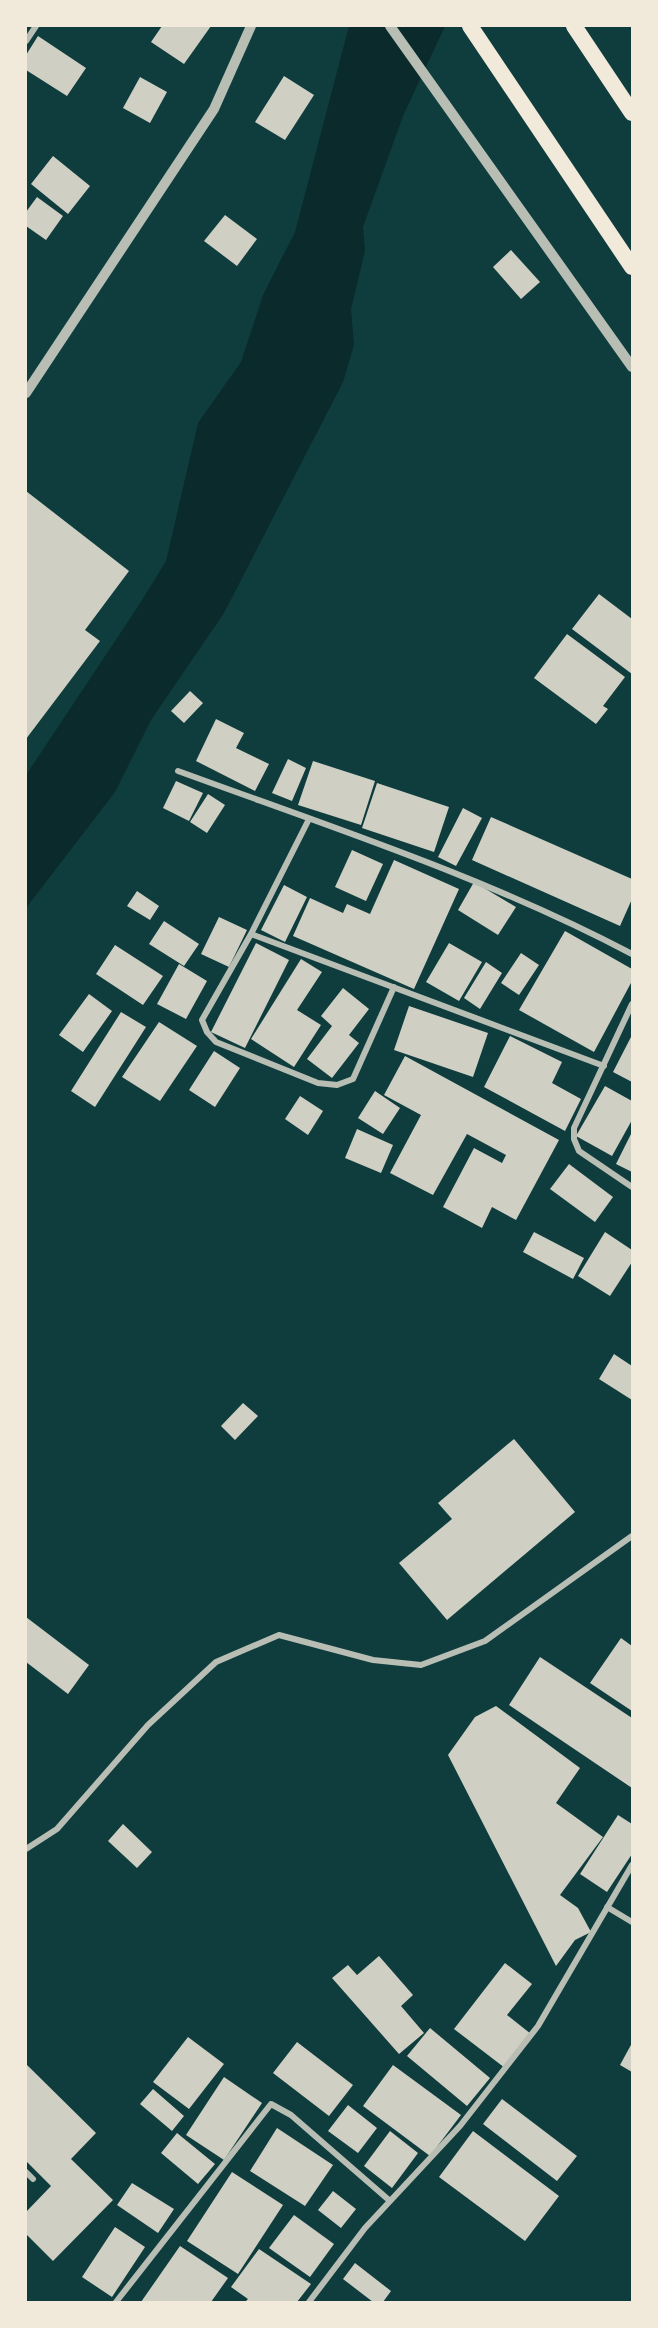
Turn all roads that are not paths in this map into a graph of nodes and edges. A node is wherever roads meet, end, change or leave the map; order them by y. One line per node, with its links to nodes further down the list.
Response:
1 (36, 26): 6 (street)
2 (251, 26): 10 (street)
3 (390, 26): 9 (street)
4 (470, 26): 8 (highway)
5 (574, 26): 7 (highway)
6 (26, 41)
7 (633, 113)
8 (633, 267)
9 (633, 368)
10 (26, 393)
11 (178, 771): 12 (street)
12 (309, 819): 13 (street); 14 (street)
13 (251, 934): 15 (street); 15 (street)
14 (633, 954)
15 (394, 987): 17 (street)
16 (633, 1004): 17 (street)
17 (604, 1066): 18 (street)
18 (633, 1187)
19 (633, 1536): 20 (street)
20 (26, 1849)
21 (633, 1865): 22 (street)
22 (607, 1907): 23 (street); 26 (street)
23 (633, 1922)
24 (26, 2172): 25 (street)
25 (33, 2179)
26 (390, 2201): 27 (street); 28 (street)
27 (116, 2302)
28 (309, 2302)

